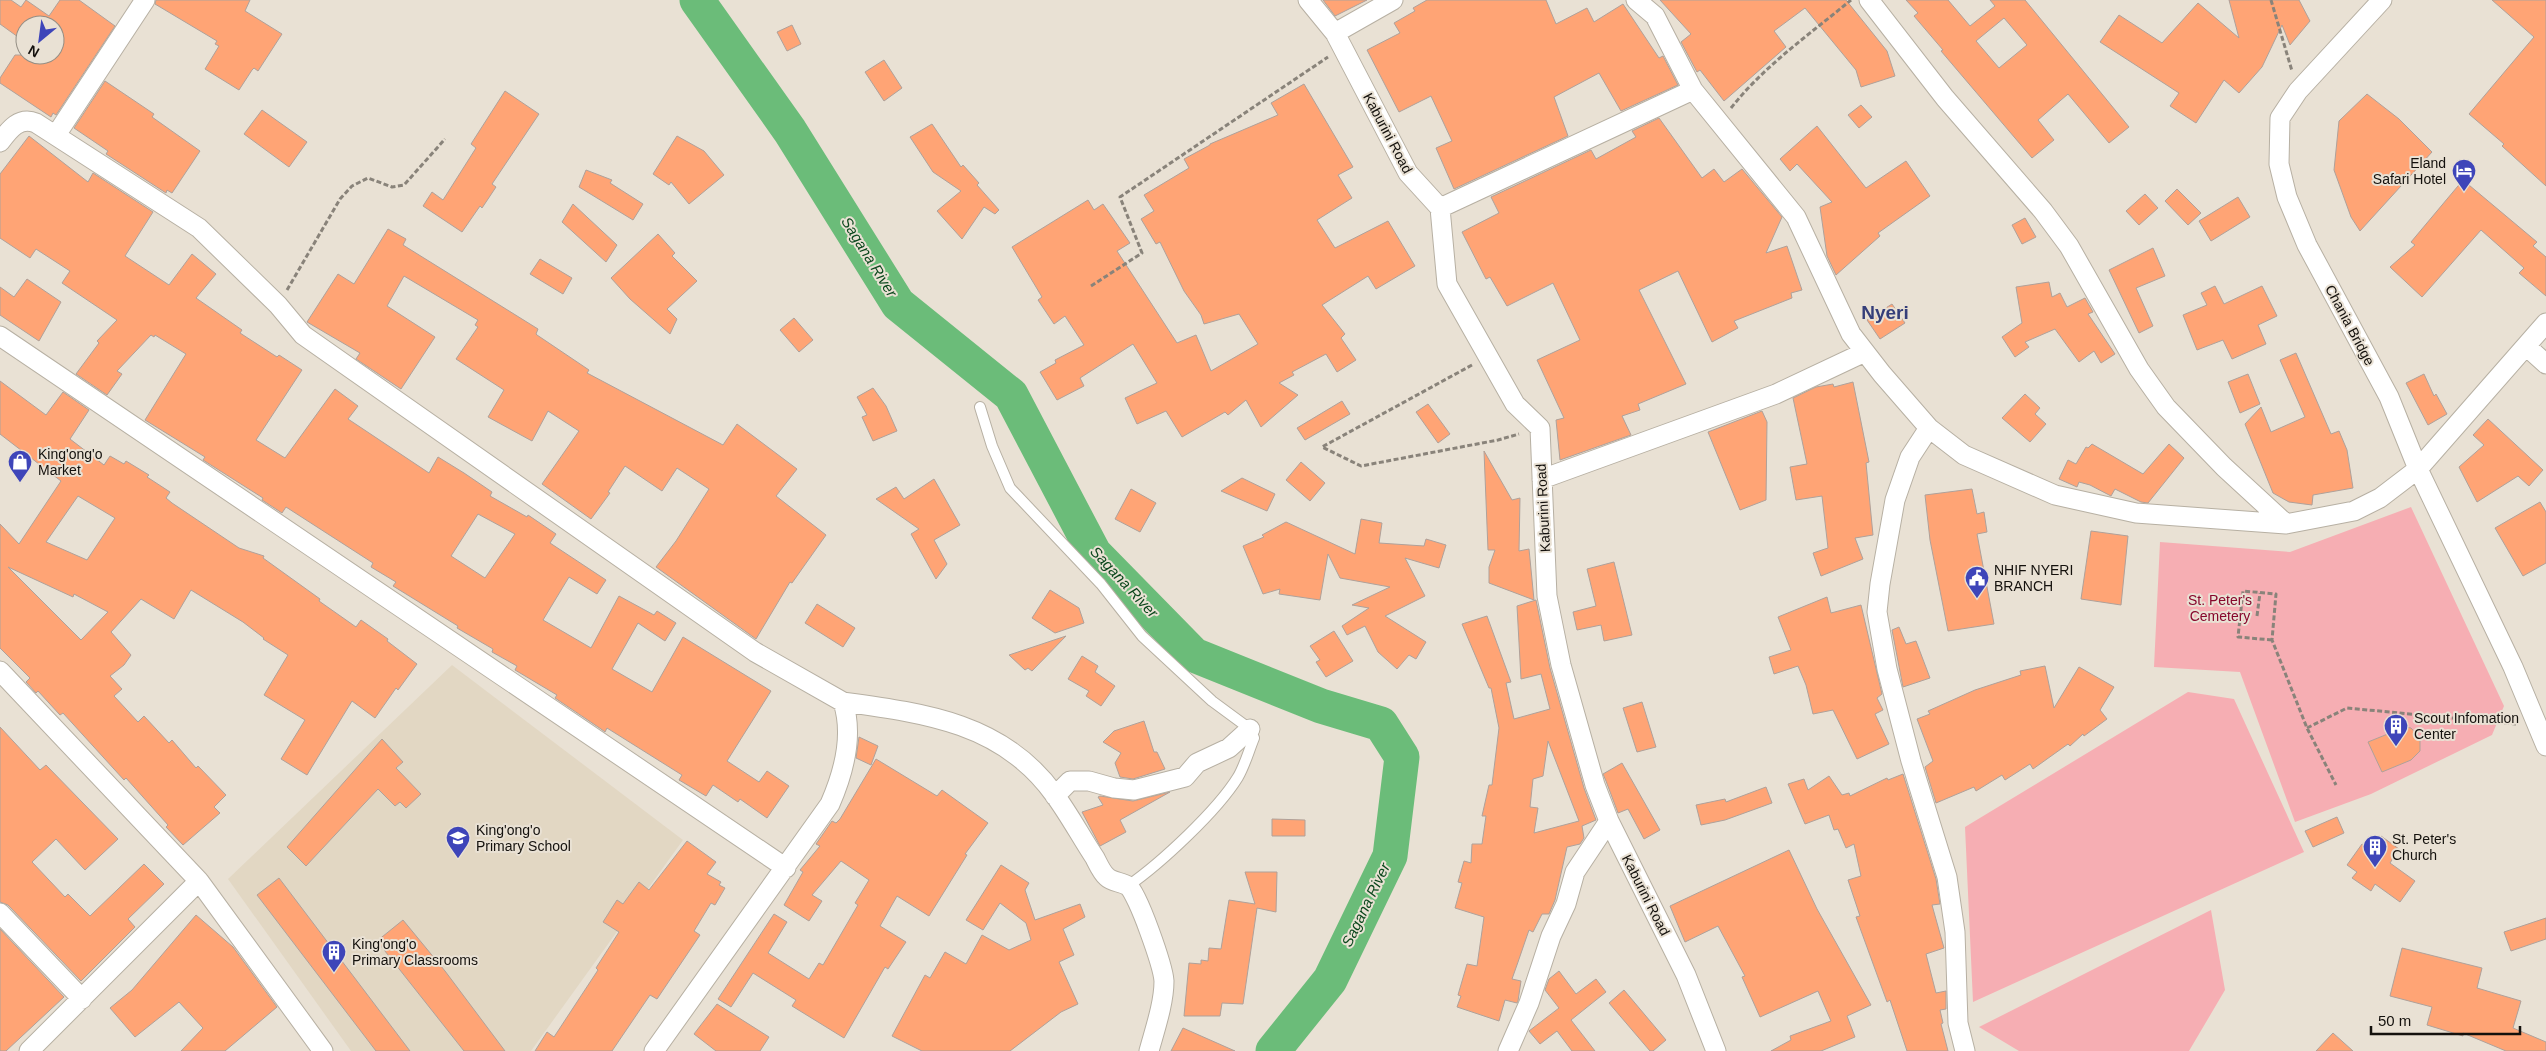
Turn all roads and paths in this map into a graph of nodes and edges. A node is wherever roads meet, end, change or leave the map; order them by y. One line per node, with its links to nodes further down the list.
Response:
1 (1308, 0): 9 (street, Kaburini Road)
2 (1393, 0): 9 (street)
3 (1636, 0): 10 (street)
4 (1851, 0): 12 (path)
5 (1869, 0): 30 (street)
6 (2271, 0): 11 (path)
7 (2382, 0): 11 (street, Chania Bridge)
8 (140, 2): 13 (street)
9 (1339, 40): 16 (street, Kaburini Road); 17 (path)
10 (1693, 90): 12 (street); 16 (street)
11 (2298, 91): 28 (street, Chania Bridge)
12 (1720, 121): 22 (street)
13 (56, 135): 15 (street); 18 (street)
14 (445, 139): 18 (path)
15 (0, 142)
16 (1440, 208): 23 (street)
17 (1091, 286)
18 (278, 305): 35 (street)
19 (2546, 324): 21 (street)
20 (0, 336): 43 (street)
21 (2526, 346): 24 (street); 28 (street)
22 (1865, 352): 27 (street); 29 (street)
23 (1488, 356): 26 (street); 26 (path)
24 (2546, 364)
25 (980, 407): 38 (lane)
26 (1540, 428): 29 (street, Kaburini Road)
27 (1930, 428): 30 (street); 54 (street)
28 (2418, 470): 30 (street); 36 (street, Chania Bridge)
29 (1542, 479): 42 (street, Kaburini Road)
30 (2286, 524)
31 (2260, 593): 32 (path); 33 (path); 33 (path)
32 (2257, 616)
33 (2272, 640): 37 (path)
34 (0, 671): 44 (street)
35 (843, 702): 41 (street); 43 (street)
36 (2541, 723): 37 (path); 39 (street, Chania Bridge)
37 (2307, 728): 40 (path)
38 (1250, 729): 41 (street); 45 (lane)
39 (2546, 746)
40 (2336, 785)
41 (1055, 796): 45 (street)
42 (1609, 821): 52 (street); 53 (street, Kaburini Road)
43 (786, 868): 50 (street)
44 (199, 881): 47 (street); 49 (street)
45 (1128, 886): 51 (street)
46 (0, 913): 47 (street)
47 (82, 999): 48 (street)
48 (29, 1051)
49 (323, 1051)
50 (654, 1051)
51 (1149, 1051)
52 (1508, 1051)
53 (1716, 1051)
54 (1965, 1051)

